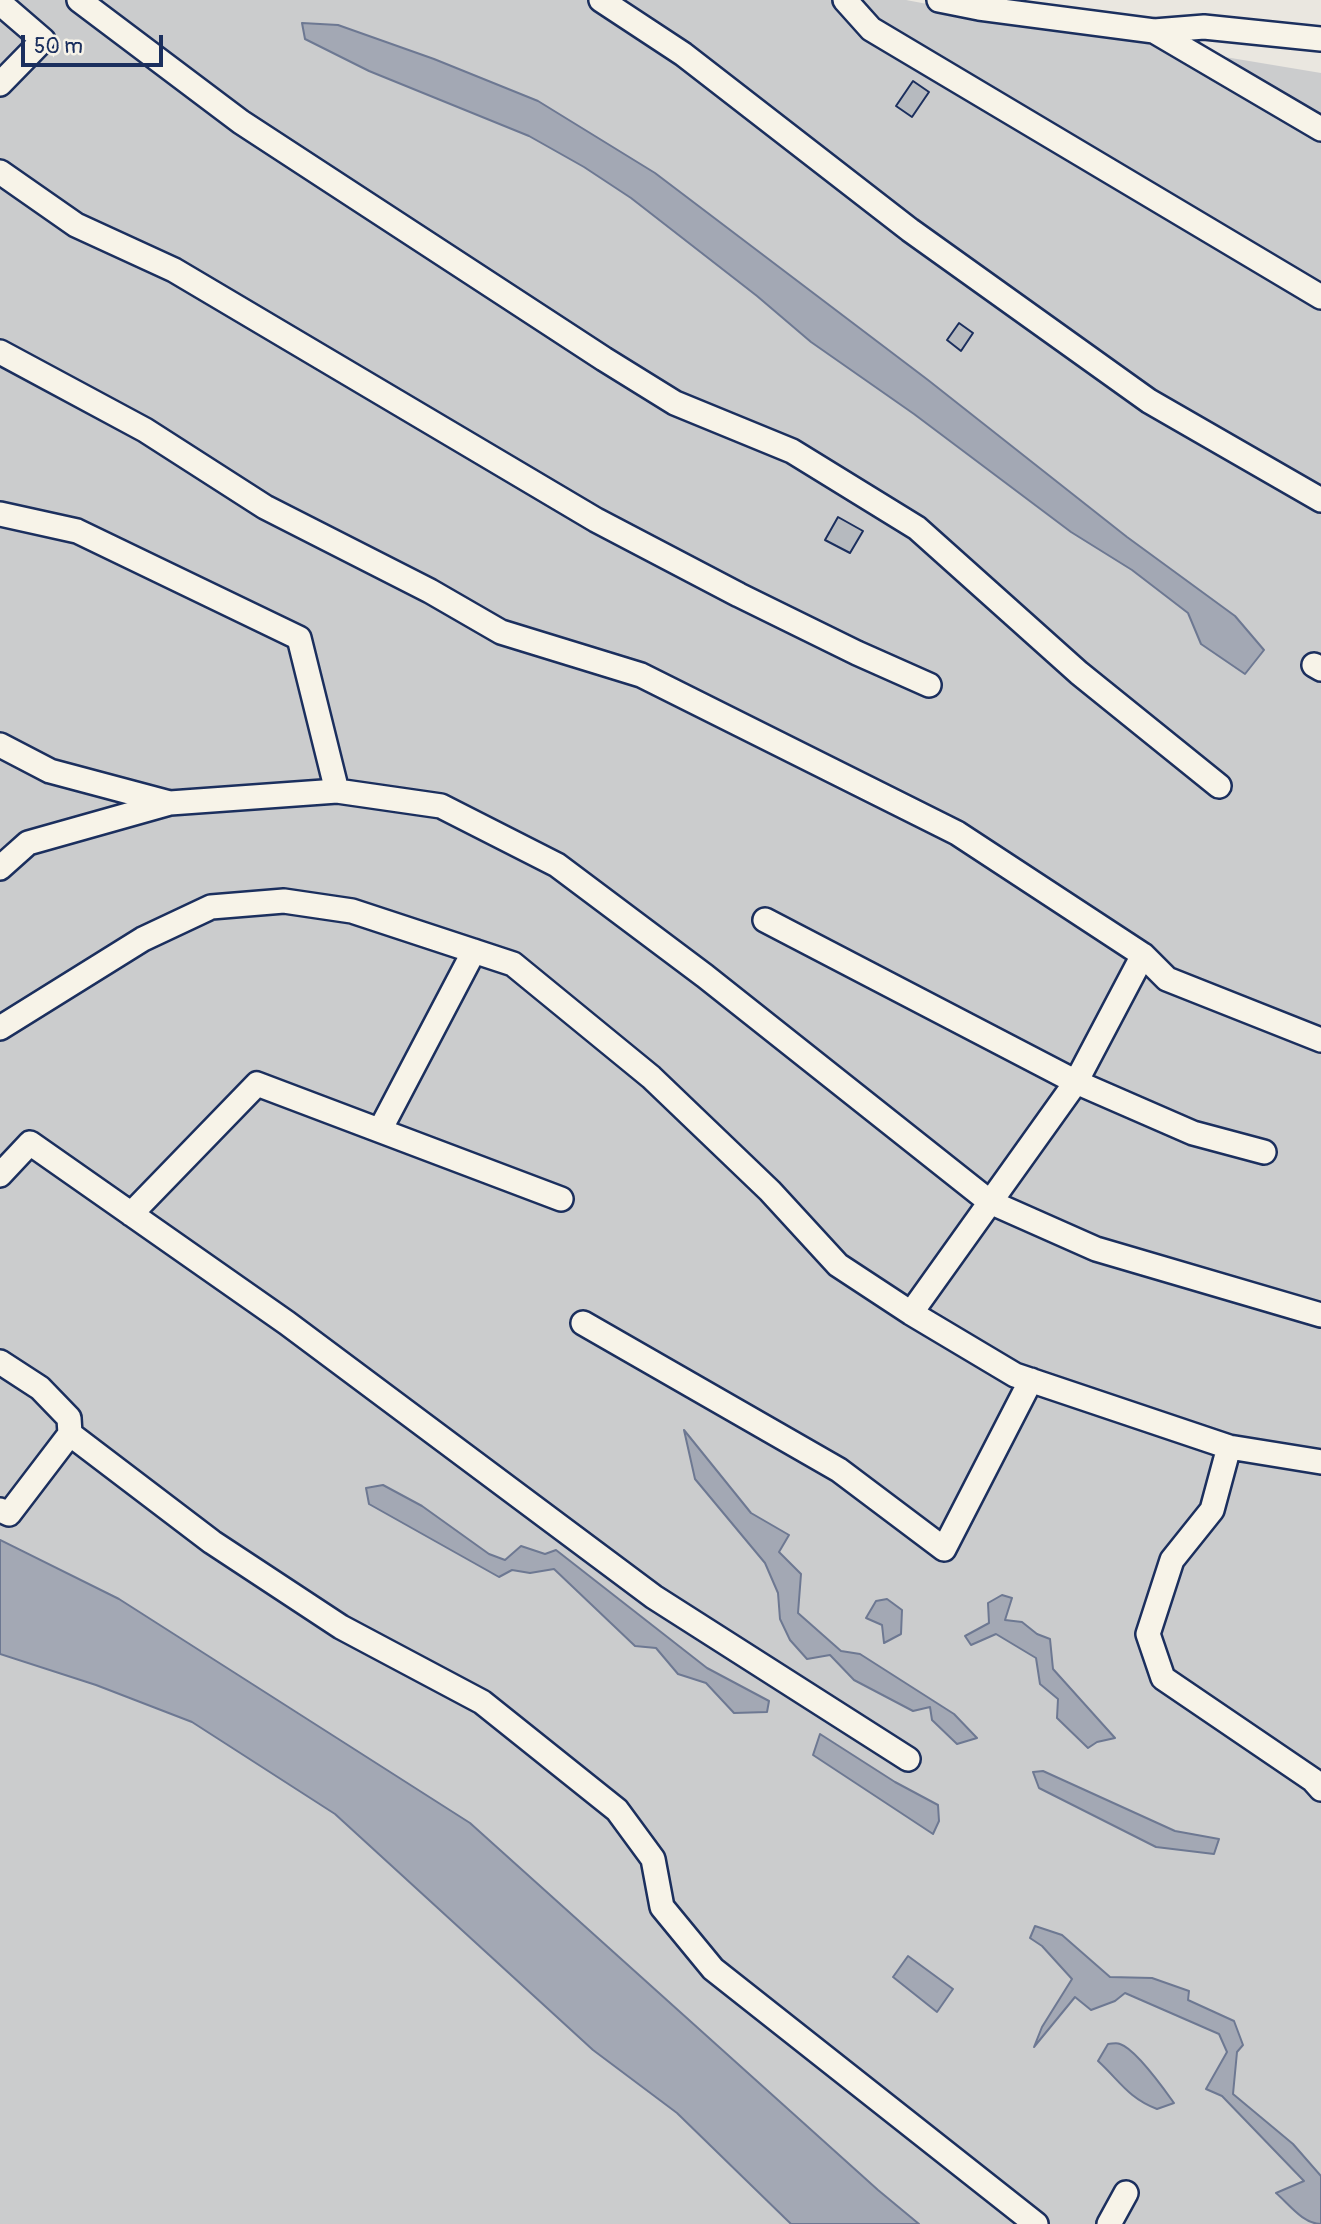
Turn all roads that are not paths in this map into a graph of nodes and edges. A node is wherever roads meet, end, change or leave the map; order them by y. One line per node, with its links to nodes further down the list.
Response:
1 (79, 0): 17 (street)
2 (601, 0): 13 (street)
3 (845, 0): 11 (street)
4 (939, 0): 6 (street)
5 (0, 3): 8 (street)
6 (1154, 31): 7 (street); 9 (street)
7 (1321, 39)
8 (0, 84)
9 (1321, 130)
10 (0, 172): 15 (street)
11 (1321, 296)
12 (0, 352): 23 (street)
13 (1321, 500)
14 (0, 514): 18 (street)
15 (929, 685)
16 (0, 745): 19 (street)
17 (1219, 786)
18 (337, 791): 19 (street); 31 (street)
19 (170, 803): 20 (street)
20 (0, 868)
21 (765, 920): 26 (street)
22 (474, 951): 24 (street); 27 (street); 33 (street)
23 (1143, 955): 25 (street); 26 (street)
24 (0, 1028)
25 (1321, 1040)
26 (1076, 1082): 28 (street); 31 (street)
27 (380, 1130): 30 (street); 32 (street)
28 (1264, 1152)
29 (0, 1174): 32 (street)
30 (561, 1199)
31 (990, 1202): 33 (street); 34 (street)
32 (131, 1214): 42 (street)
33 (911, 1313): 37 (street)
34 (1321, 1315)
35 (583, 1323): 37 (street)
36 (0, 1362): 38 (street)
37 (1031, 1380): 39 (street)
38 (69, 1434): 41 (street); 45 (street)
39 (1228, 1447): 40 (street); 43 (street)
40 (1321, 1462)
41 (0, 1510)
42 (908, 1759)
43 (1321, 1789)
44 (1126, 2193): 46 (street)
45 (1036, 2224)
46 (1109, 2224)

